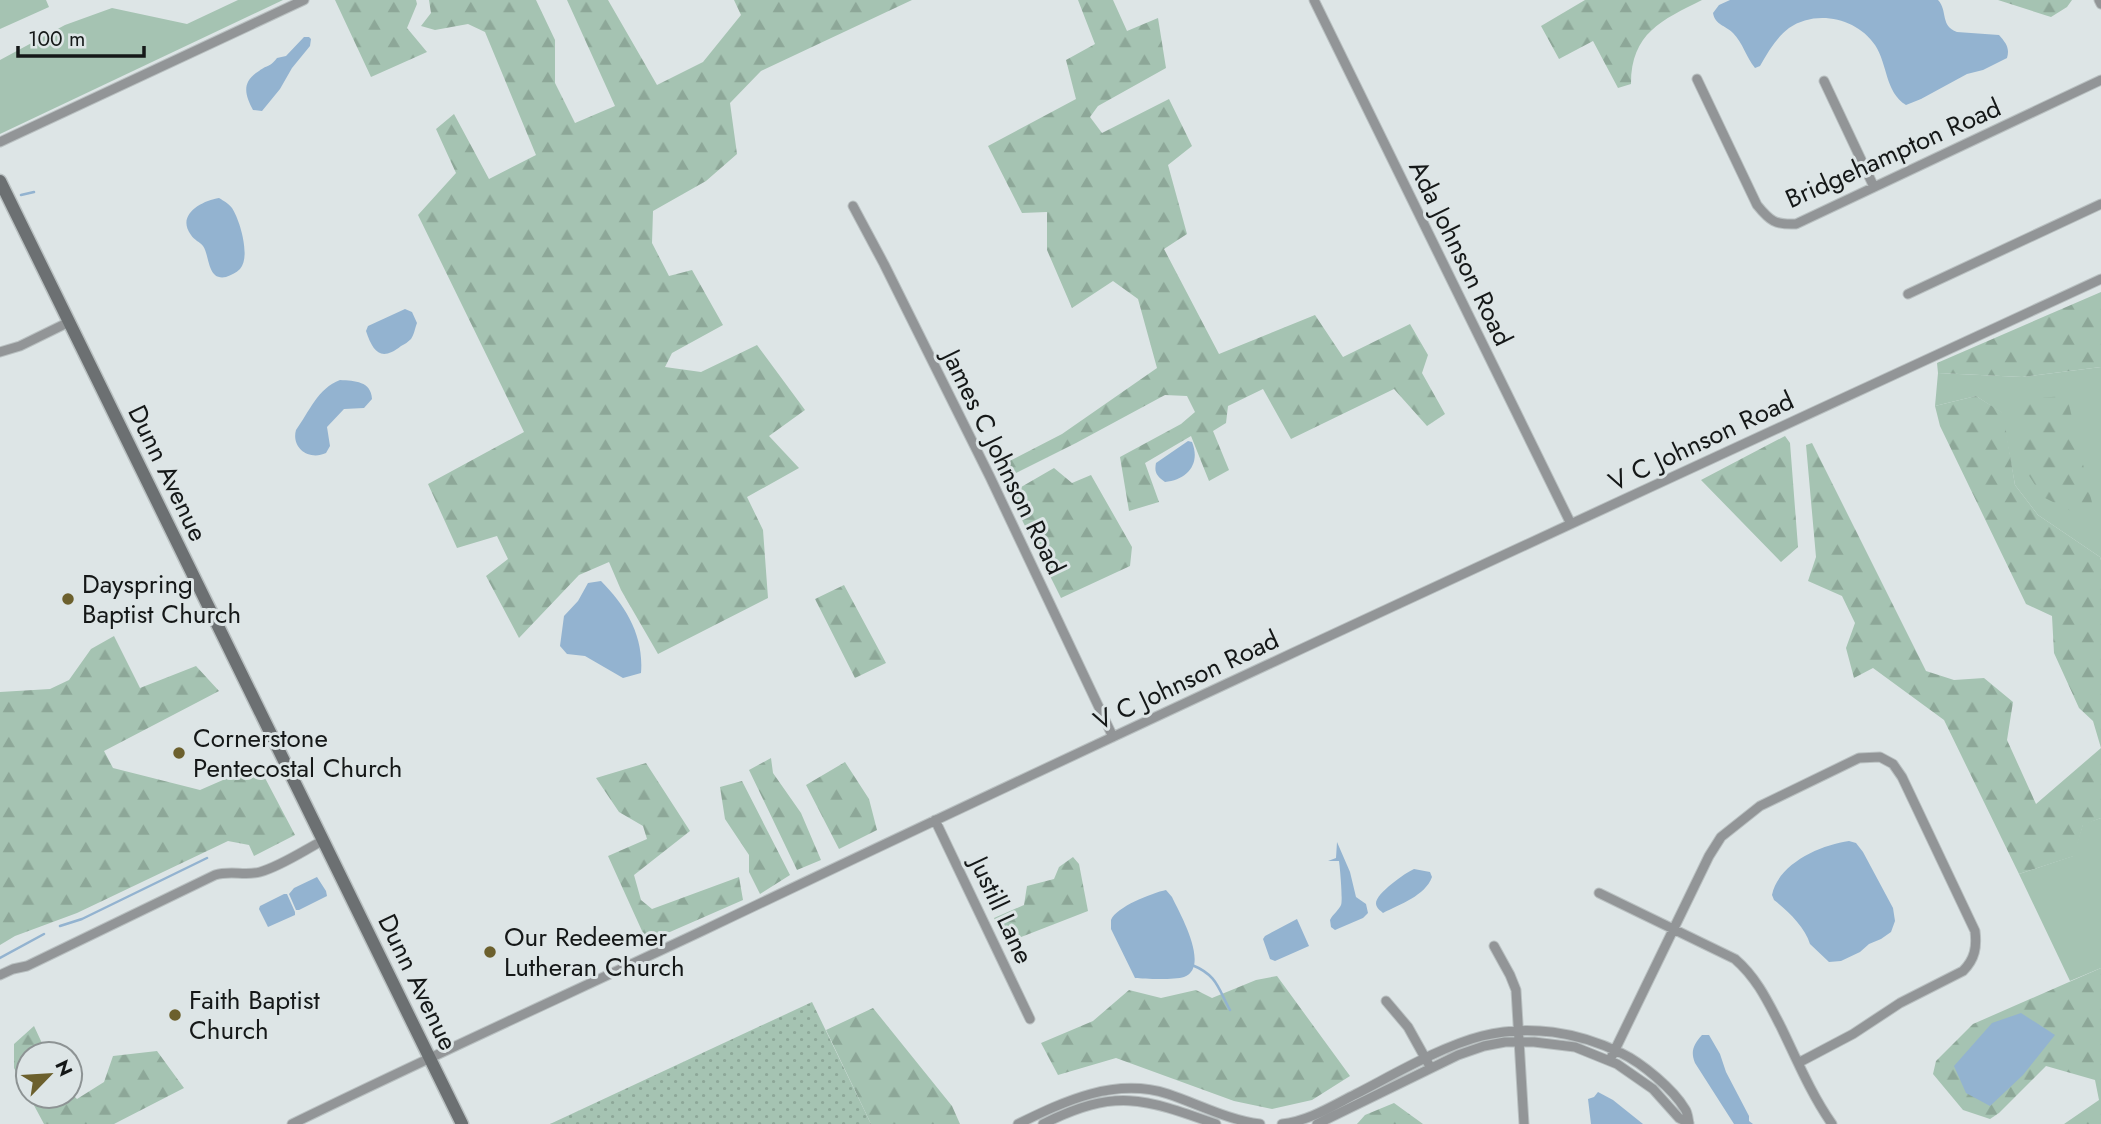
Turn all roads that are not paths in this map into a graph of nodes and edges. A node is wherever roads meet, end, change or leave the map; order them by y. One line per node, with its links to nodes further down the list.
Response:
1 (304, 0): 6 (street)
2 (1314, 0): 15 (street, Ada Johnson Road)
3 (1697, 79): 8 (street, Bridgehampton Road)
4 (2101, 80): 8 (street, Bridgehampton Road)
5 (1824, 81): 8 (street)
6 (0, 142)
7 (0, 181): 13 (main road, Dunn Avenue)
8 (1874, 187)
9 (2101, 204): 12 (street)
10 (853, 206): 16 (street, James C Johnson Road)
11 (2101, 279): 15 (street, V C Johnson Road)
12 (1908, 293)
13 (69, 322): 14 (street); 18 (main road, Dunn Avenue)
14 (0, 352)
15 (1571, 524): 16 (street, V C Johnson Road)
16 (1113, 737): 17 (street, V C Johnson Road)
17 (935, 820): 24 (street, Justill Lane); 28 (street, V C Johnson Road)
18 (322, 841): 22 (street); 28 (main road, Dunn Avenue)
19 (1599, 892): 20 (street)
20 (1674, 930): 27 (street); 30 (street); 30 (street)
21 (1494, 946): 25 (street)
22 (0, 975)
23 (1386, 1001): 31 (street)
24 (1030, 1019)
25 (1519, 1031): 26 (street); 27 (street); 31 (street)
26 (1519, 1042): 29 (street); 31 (street); 42 (street)
27 (1615, 1050): 29 (street); 33 (street)
28 (429, 1057): 34 (street, V C Johnson Road); 35 (main road, Dunn Avenue)
29 (1610, 1060): 33 (street)
30 (1798, 1063): 43 (street)
31 (1428, 1064): 32 (street); 41 (street)
32 (1298, 1123): 40 (street)
33 (1689, 1123)
34 (292, 1124)
35 (462, 1124)
36 (1018, 1124): 39 (street)
37 (1043, 1124): 38 (street)
38 (1216, 1124)
39 (1260, 1124)
40 (1282, 1124)
41 (1317, 1124)
42 (1524, 1124)
43 (1832, 1124)

